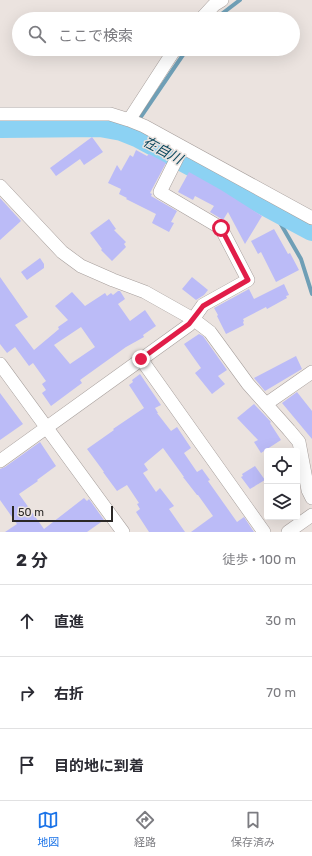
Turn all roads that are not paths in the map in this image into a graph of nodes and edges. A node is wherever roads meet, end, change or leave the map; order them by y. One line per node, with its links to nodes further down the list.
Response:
1 (222, 0): 2 (street)
2 (207, 12)
3 (170, 56): 5 (street)
4 (0, 114): 5 (street)
5 (129, 120): 6 (street)
6 (182, 148): 8 (street); 9 (street)
7 (0, 186): 9 (street)
8 (312, 218)
9 (193, 319): 10 (street); 13 (street)
10 (141, 359): 14 (street); 19 (street)
11 (0, 364): 14 (street)
12 (312, 372): 13 (street)
13 (266, 404): 16 (street)
14 (46, 427): 15 (street); 18 (street)
15 (0, 461)
16 (312, 498)
17 (312, 515): 20 (street)
18 (123, 532)
19 (264, 532)
20 (288, 532)

